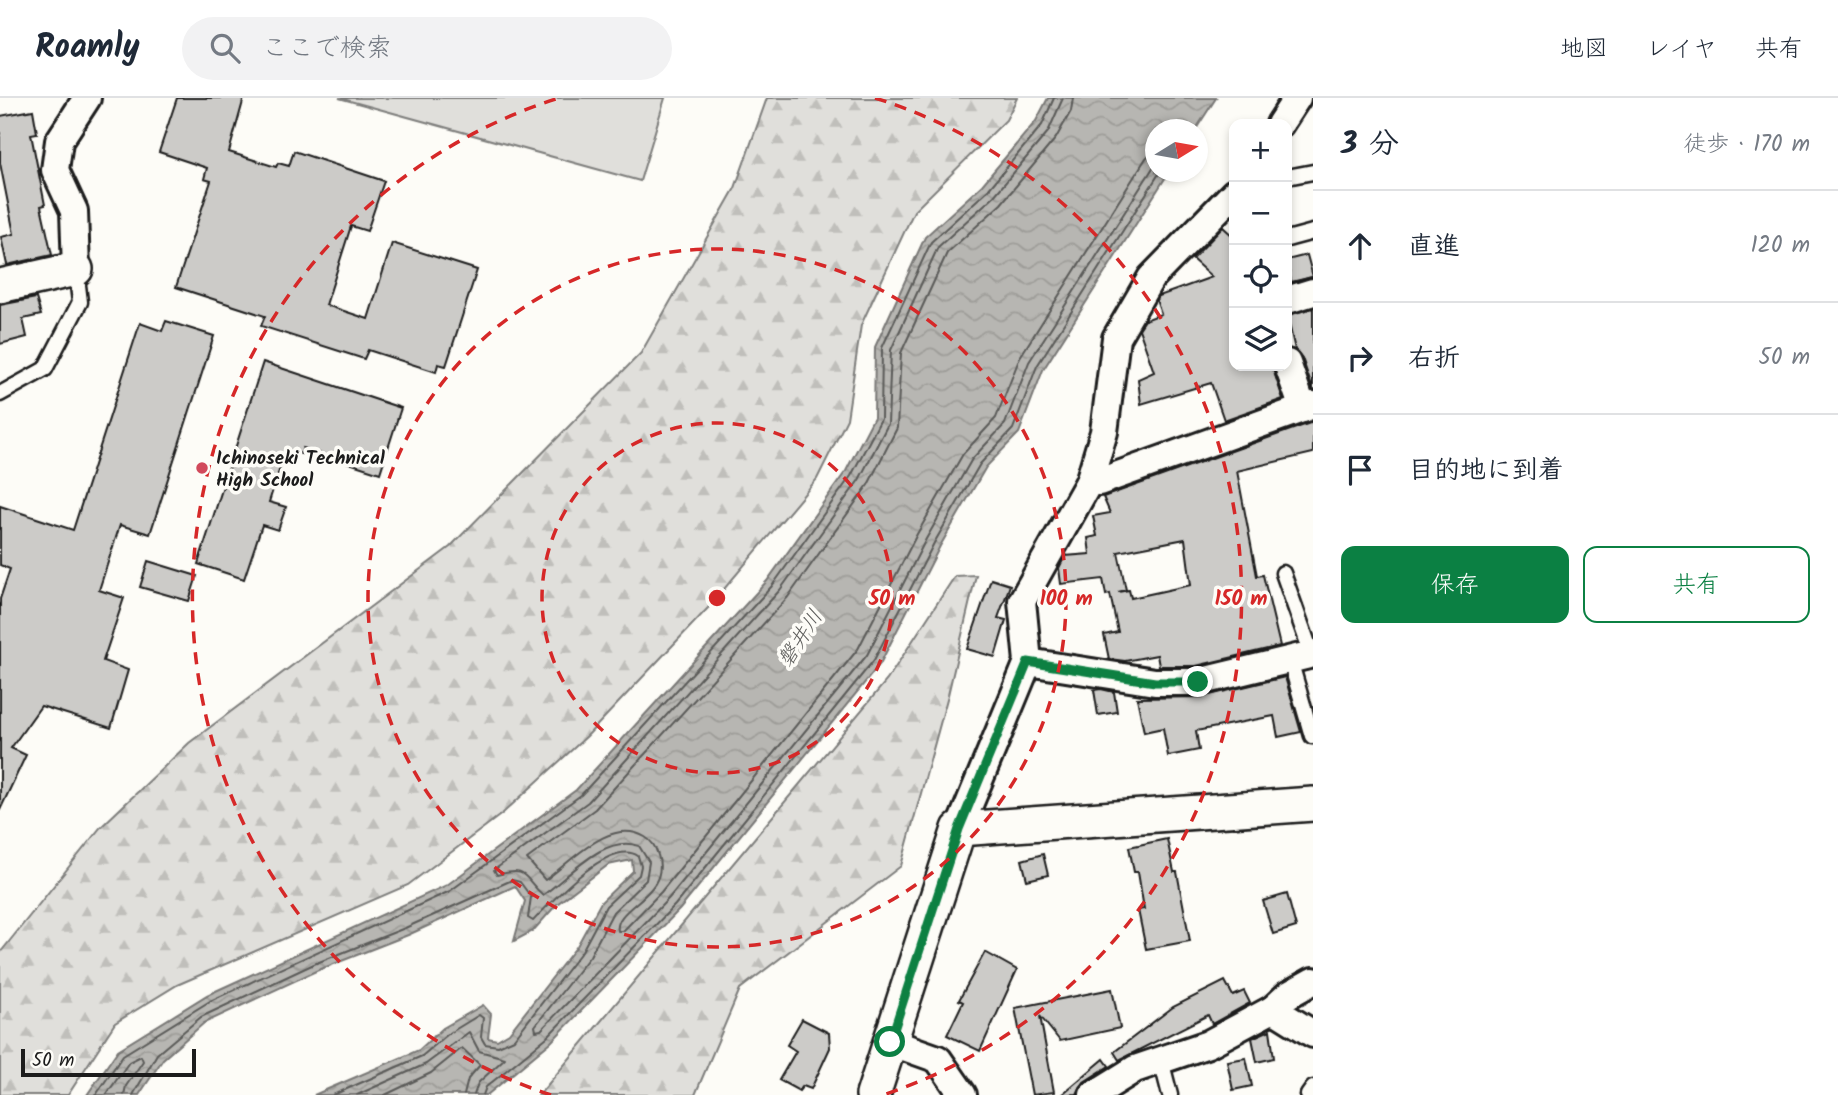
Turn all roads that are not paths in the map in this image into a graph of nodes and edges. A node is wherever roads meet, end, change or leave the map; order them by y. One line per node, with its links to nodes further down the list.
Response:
1 (87, 98): 9 (street)
2 (1297, 98): 3 (street)
3 (1283, 119)
4 (1313, 172): 5 (lane)
5 (1292, 176)
6 (1229, 204): 16 (street)
7 (1313, 232): 8 (lane)
8 (1292, 238)
9 (76, 269): 10 (street); 14 (lane)
10 (0, 286)
11 (1313, 292): 12 (street)
12 (1292, 298)
13 (1291, 371): 15 (street)
14 (0, 394)
15 (1308, 407): 16 (street)
16 (1089, 482): 19 (street)
17 (1283, 573): 18 (lane)
18 (1305, 656): 19 (street); 20 (lane)
19 (1028, 662): 22 (street)
20 (1312, 736)
21 (1313, 804): 22 (street)
22 (959, 829): 26 (street)
23 (1313, 981): 24 (street)
24 (1273, 1009): 25 (street); 27 (street)
25 (1313, 1034)
26 (890, 1042): 29 (street); 30 (street)
27 (1161, 1060): 31 (street); 32 (lane)
28 (1313, 1088): 33 (lane)
29 (873, 1095)
30 (963, 1095)
31 (1093, 1095)
32 (1170, 1095)
33 (1308, 1095)

